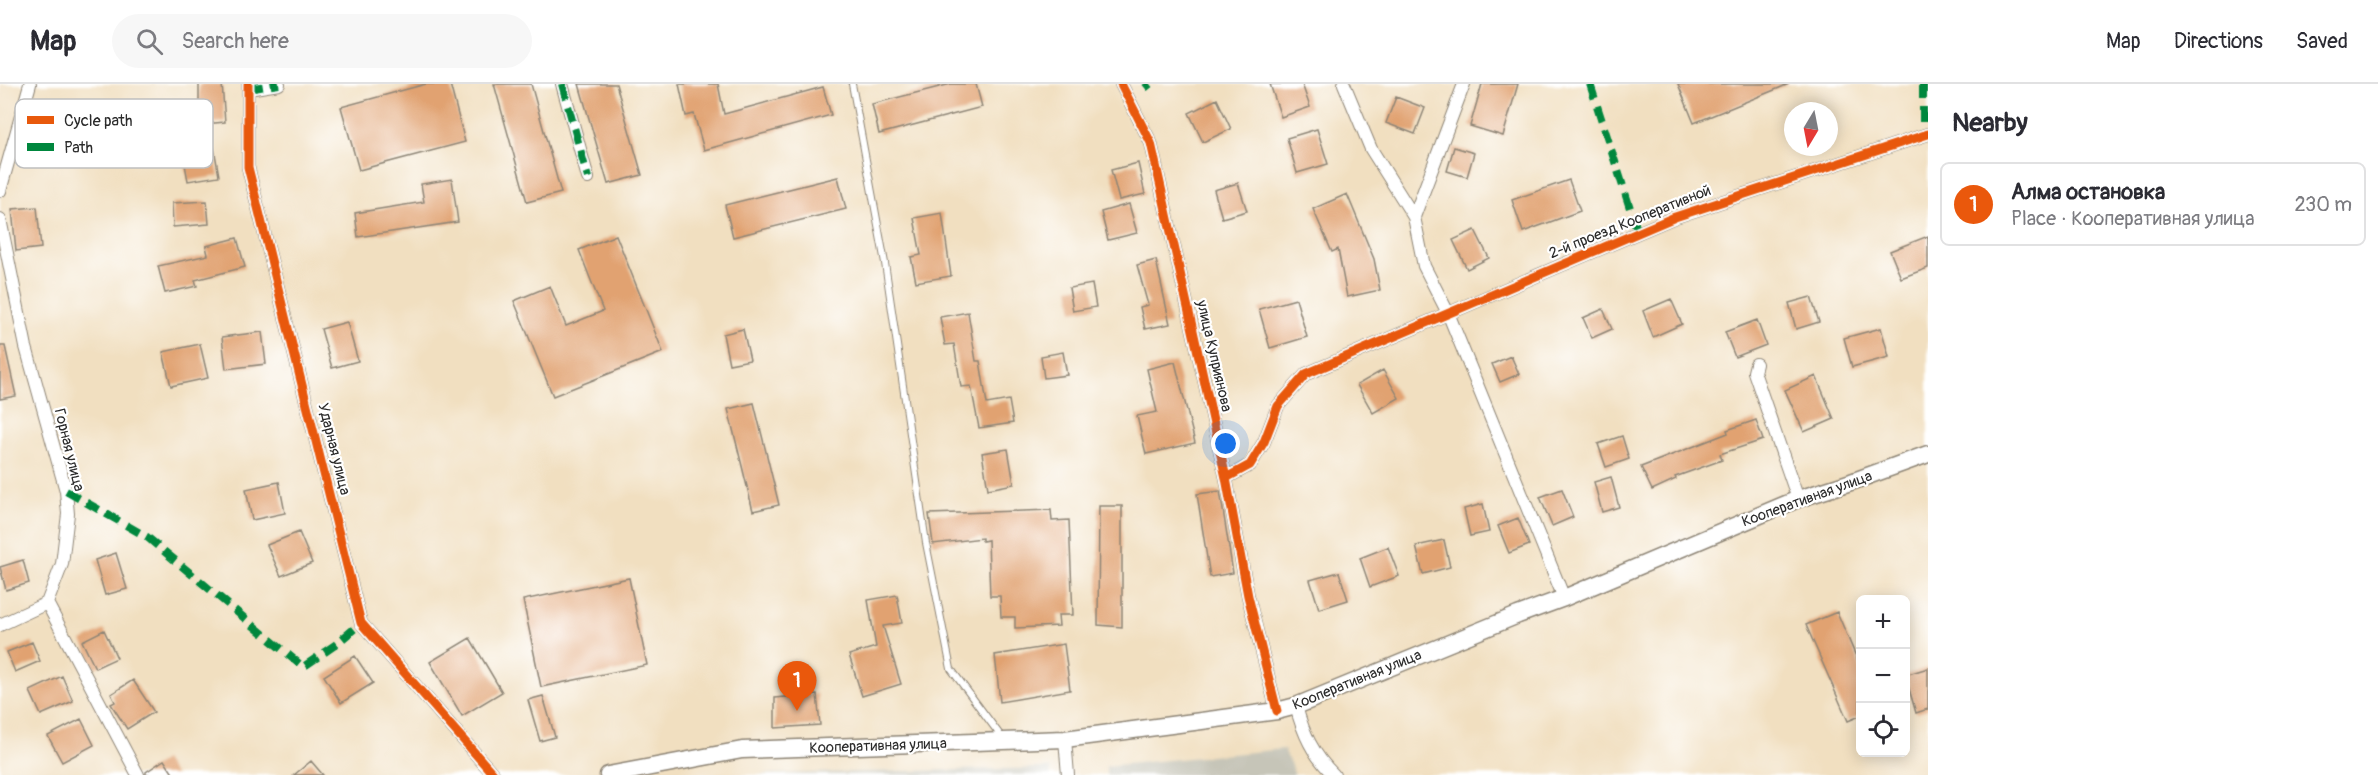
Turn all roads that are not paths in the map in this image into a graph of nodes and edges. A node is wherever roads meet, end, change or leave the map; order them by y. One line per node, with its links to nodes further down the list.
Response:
1 (30, 84): 9 (street)
2 (279, 84): 8 (street)
3 (562, 84): 12 (street)
4 (852, 84): 27 (lane)
5 (1121, 84): 19 (street, улица Куприянова)
6 (1344, 84): 14 (street)
7 (1464, 84): 14 (street)
8 (248, 87): 29 (street, Ударная улица)
9 (26, 99)
10 (1928, 134): 16 (street, 2-й проезд Кооперативной)
11 (15, 137): 13 (street)
12 (588, 178)
13 (0, 190)
14 (1414, 217): 16 (street)
15 (0, 219): 22 (street, Горная улица)
16 (1448, 313): 19 (street, 2-й проезд Кооперативной); 21 (street)
17 (1756, 364): 20 (street)
18 (1928, 454): 20 (main road, Кооперативная улица)
19 (1226, 478): 25 (street, улица Куприянова)
20 (1798, 498): 21 (main road, Кооперативная улица)
21 (1564, 598): 24 (main road, Кооперативная улица)
22 (47, 603): 23 (street); 28 (street)
23 (0, 626)
24 (1296, 706): 25 (main road, Кооперативная улица); 32 (street)
25 (1277, 711): 26 (main road, Кооперативная улица)
26 (1065, 740): 27 (main road, Кооперативная улица); 31 (street)
27 (1005, 742): 30 (main road, Кооперативная улица)
28 (138, 775)
29 (494, 775)
30 (608, 775)
31 (1068, 775)
32 (1334, 775)

